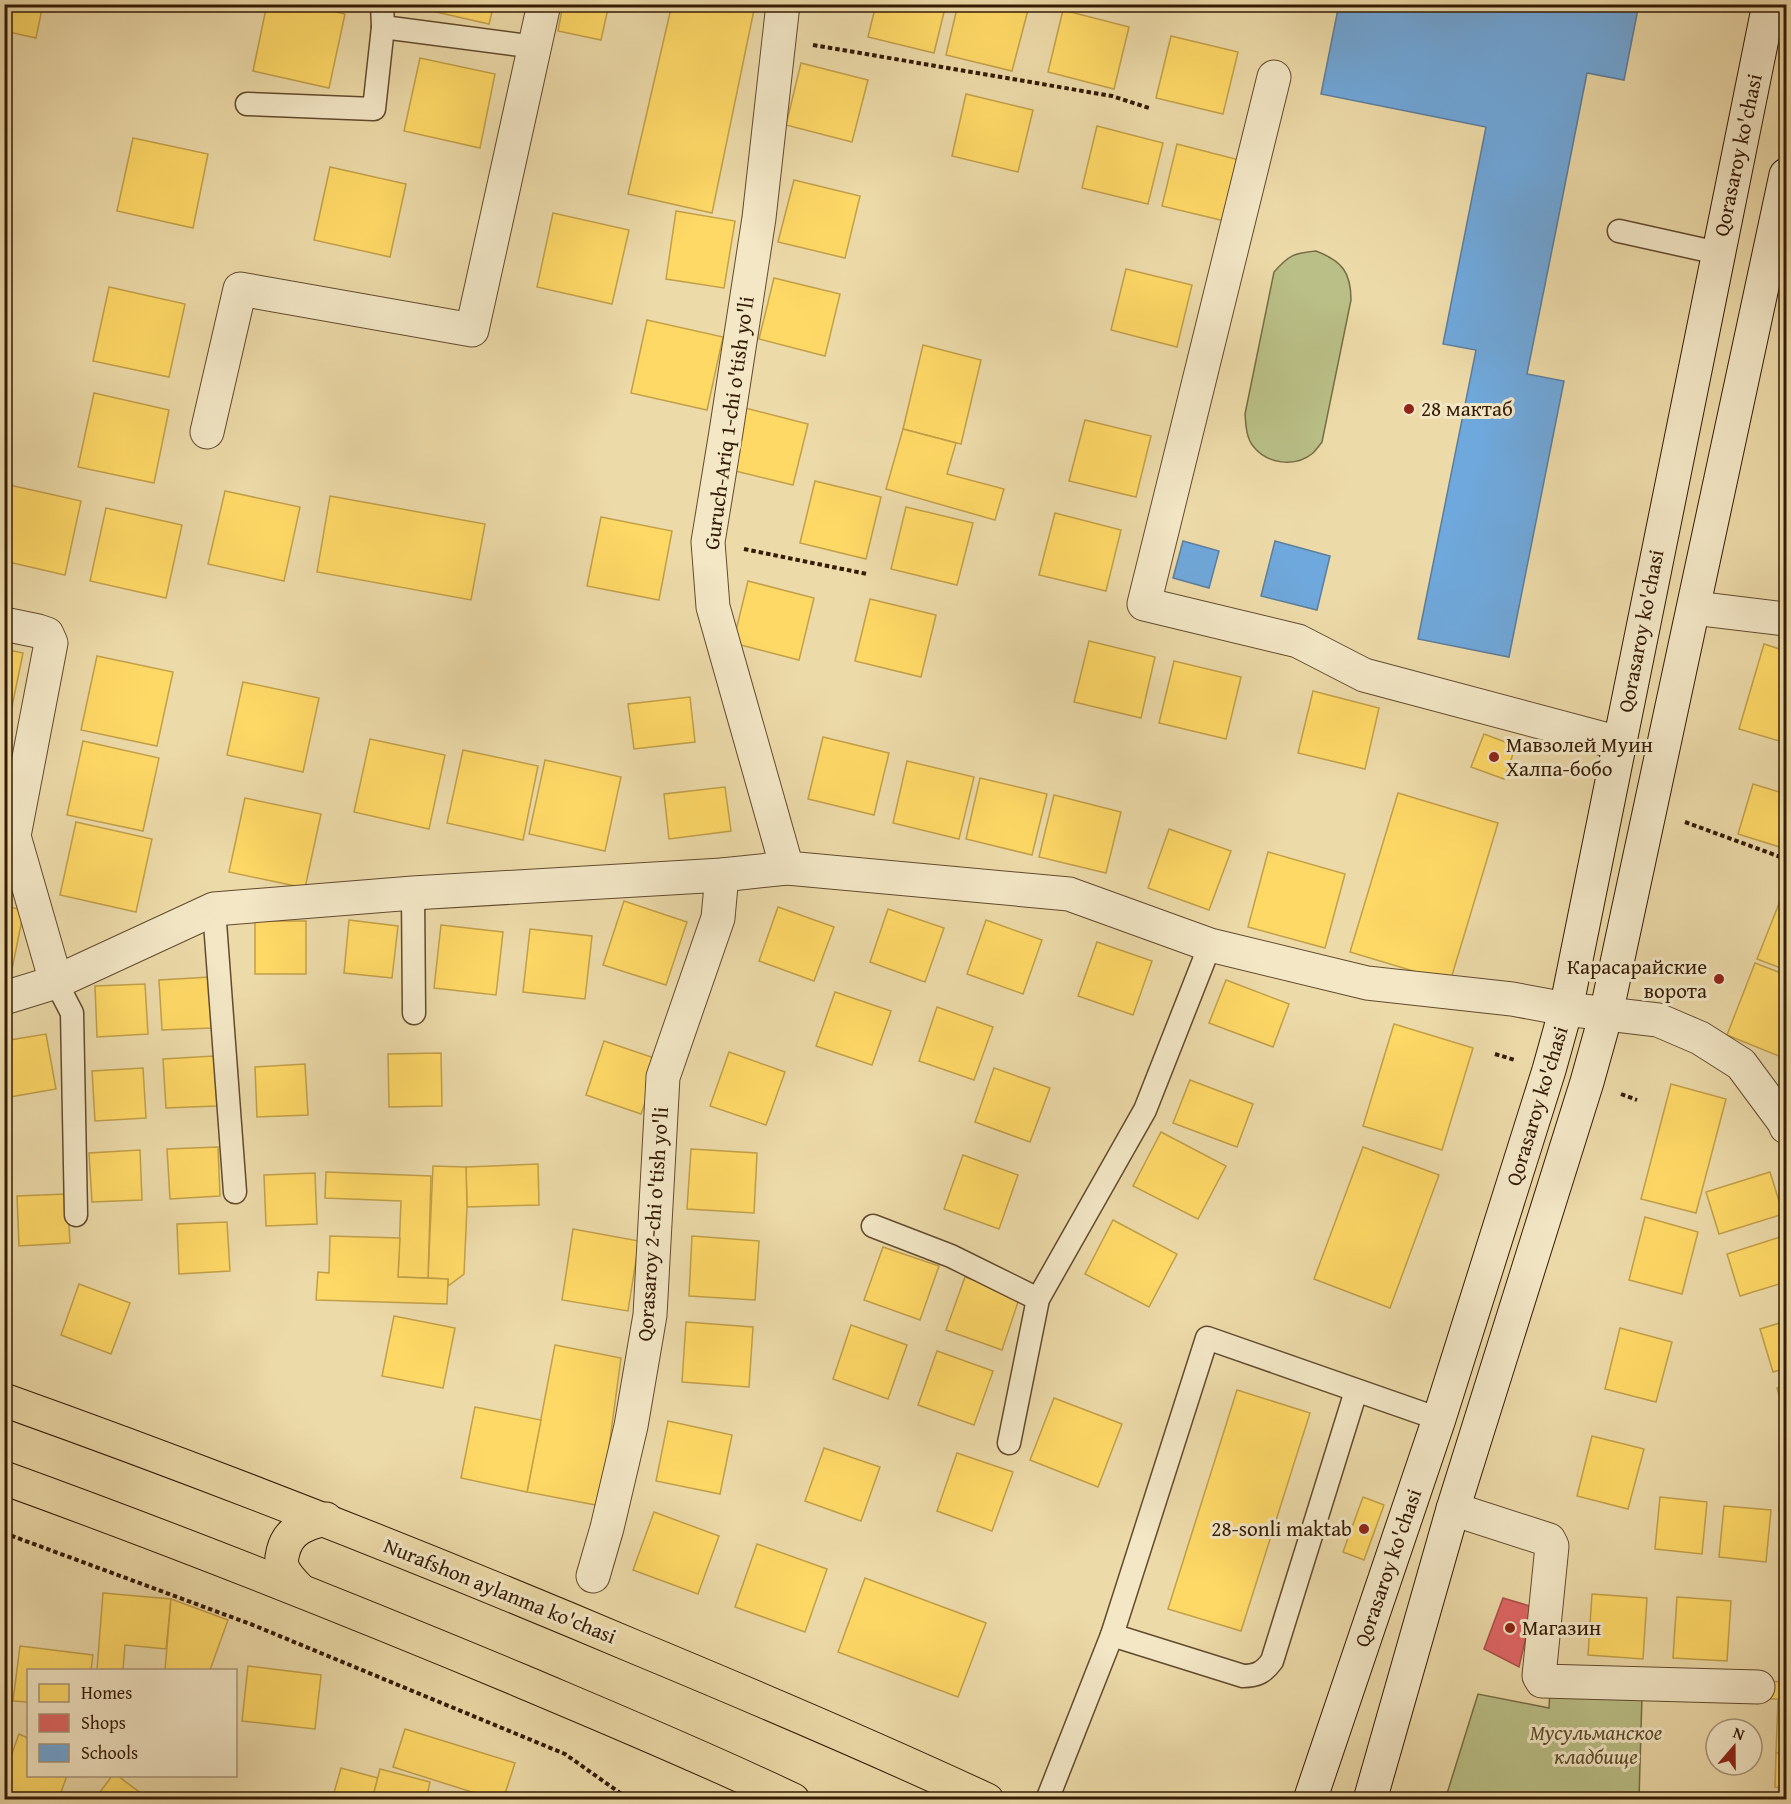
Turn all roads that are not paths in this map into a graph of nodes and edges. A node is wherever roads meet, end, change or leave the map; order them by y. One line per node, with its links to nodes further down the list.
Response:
1 (382, 4): 5 (lane)
2 (544, 4): 6 (street)
3 (783, 4): 18 (street, Guruch-Ariq 1-chi o'tish yo'li)
4 (1769, 4): 12 (street, Qorasaroy ko'chasi)
5 (382, 27): 6 (lane); 8 (lane)
6 (535, 47): 13 (street)
7 (1274, 77): 17 (street)
8 (247, 104)
9 (1786, 175): 10 (street, Qorasaroy ko'chasi)
10 (1783, 207): 14 (street, Qorasaroy ko'chasi)
11 (1619, 231): 12 (lane)
12 (1718, 253): 17 (street, Qorasaroy ko'chasi)
13 (207, 432)
14 (1694, 608): 15 (street); 27 (street, Qorasaroy ko'chasi)
15 (1786, 619)
16 (4, 624): 23 (street)
17 (1618, 743): 25 (street, Qorasaroy ko'chasi)
18 (788, 868): 19 (street); 22 (street)
19 (722, 875): 20 (street); 40 (street, Qorasaroy 2-chi o'tish yo'li)
20 (413, 893): 21 (street); 26 (lane)
21 (214, 909): 23 (street); 29 (lane)
22 (1210, 945): 25 (street); 32 (lane)
23 (56, 982): 24 (street); 30 (lane)
24 (4, 998)
25 (1566, 1009): 27 (street); 35 (street, Qorasaroy ko'chasi)
26 (414, 1013)
27 (1606, 1014): 28 (street); 38 (street, Qorasaroy ko'chasi)
28 (1786, 1127)
29 (235, 1192)
30 (76, 1215)
31 (873, 1226): 32 (lane)
32 (1038, 1299): 36 (lane)
33 (1356, 1391): 35 (lane); 42 (lane); 42 (lane)
34 (4, 1400): 39 (main road, Nurafshon aylanma ko'chasi)
35 (1439, 1419): 47 (street, Qorasaroy ko'chasi)
36 (1009, 1443)
37 (4, 1478): 41 (main road)
38 (1453, 1509): 43 (street); 48 (street, Qorasaroy ko'chasi)
39 (326, 1520): 41 (main road); 45 (main road, Nurafshon aylanma ko'chasi)
40 (593, 1576)
41 (299, 1589): 44 (main road)
42 (1112, 1635): 46 (lane)
43 (1758, 1687)
44 (794, 1800)
45 (987, 1800)
46 (1047, 1800)
47 (1310, 1800)
48 (1370, 1800)

